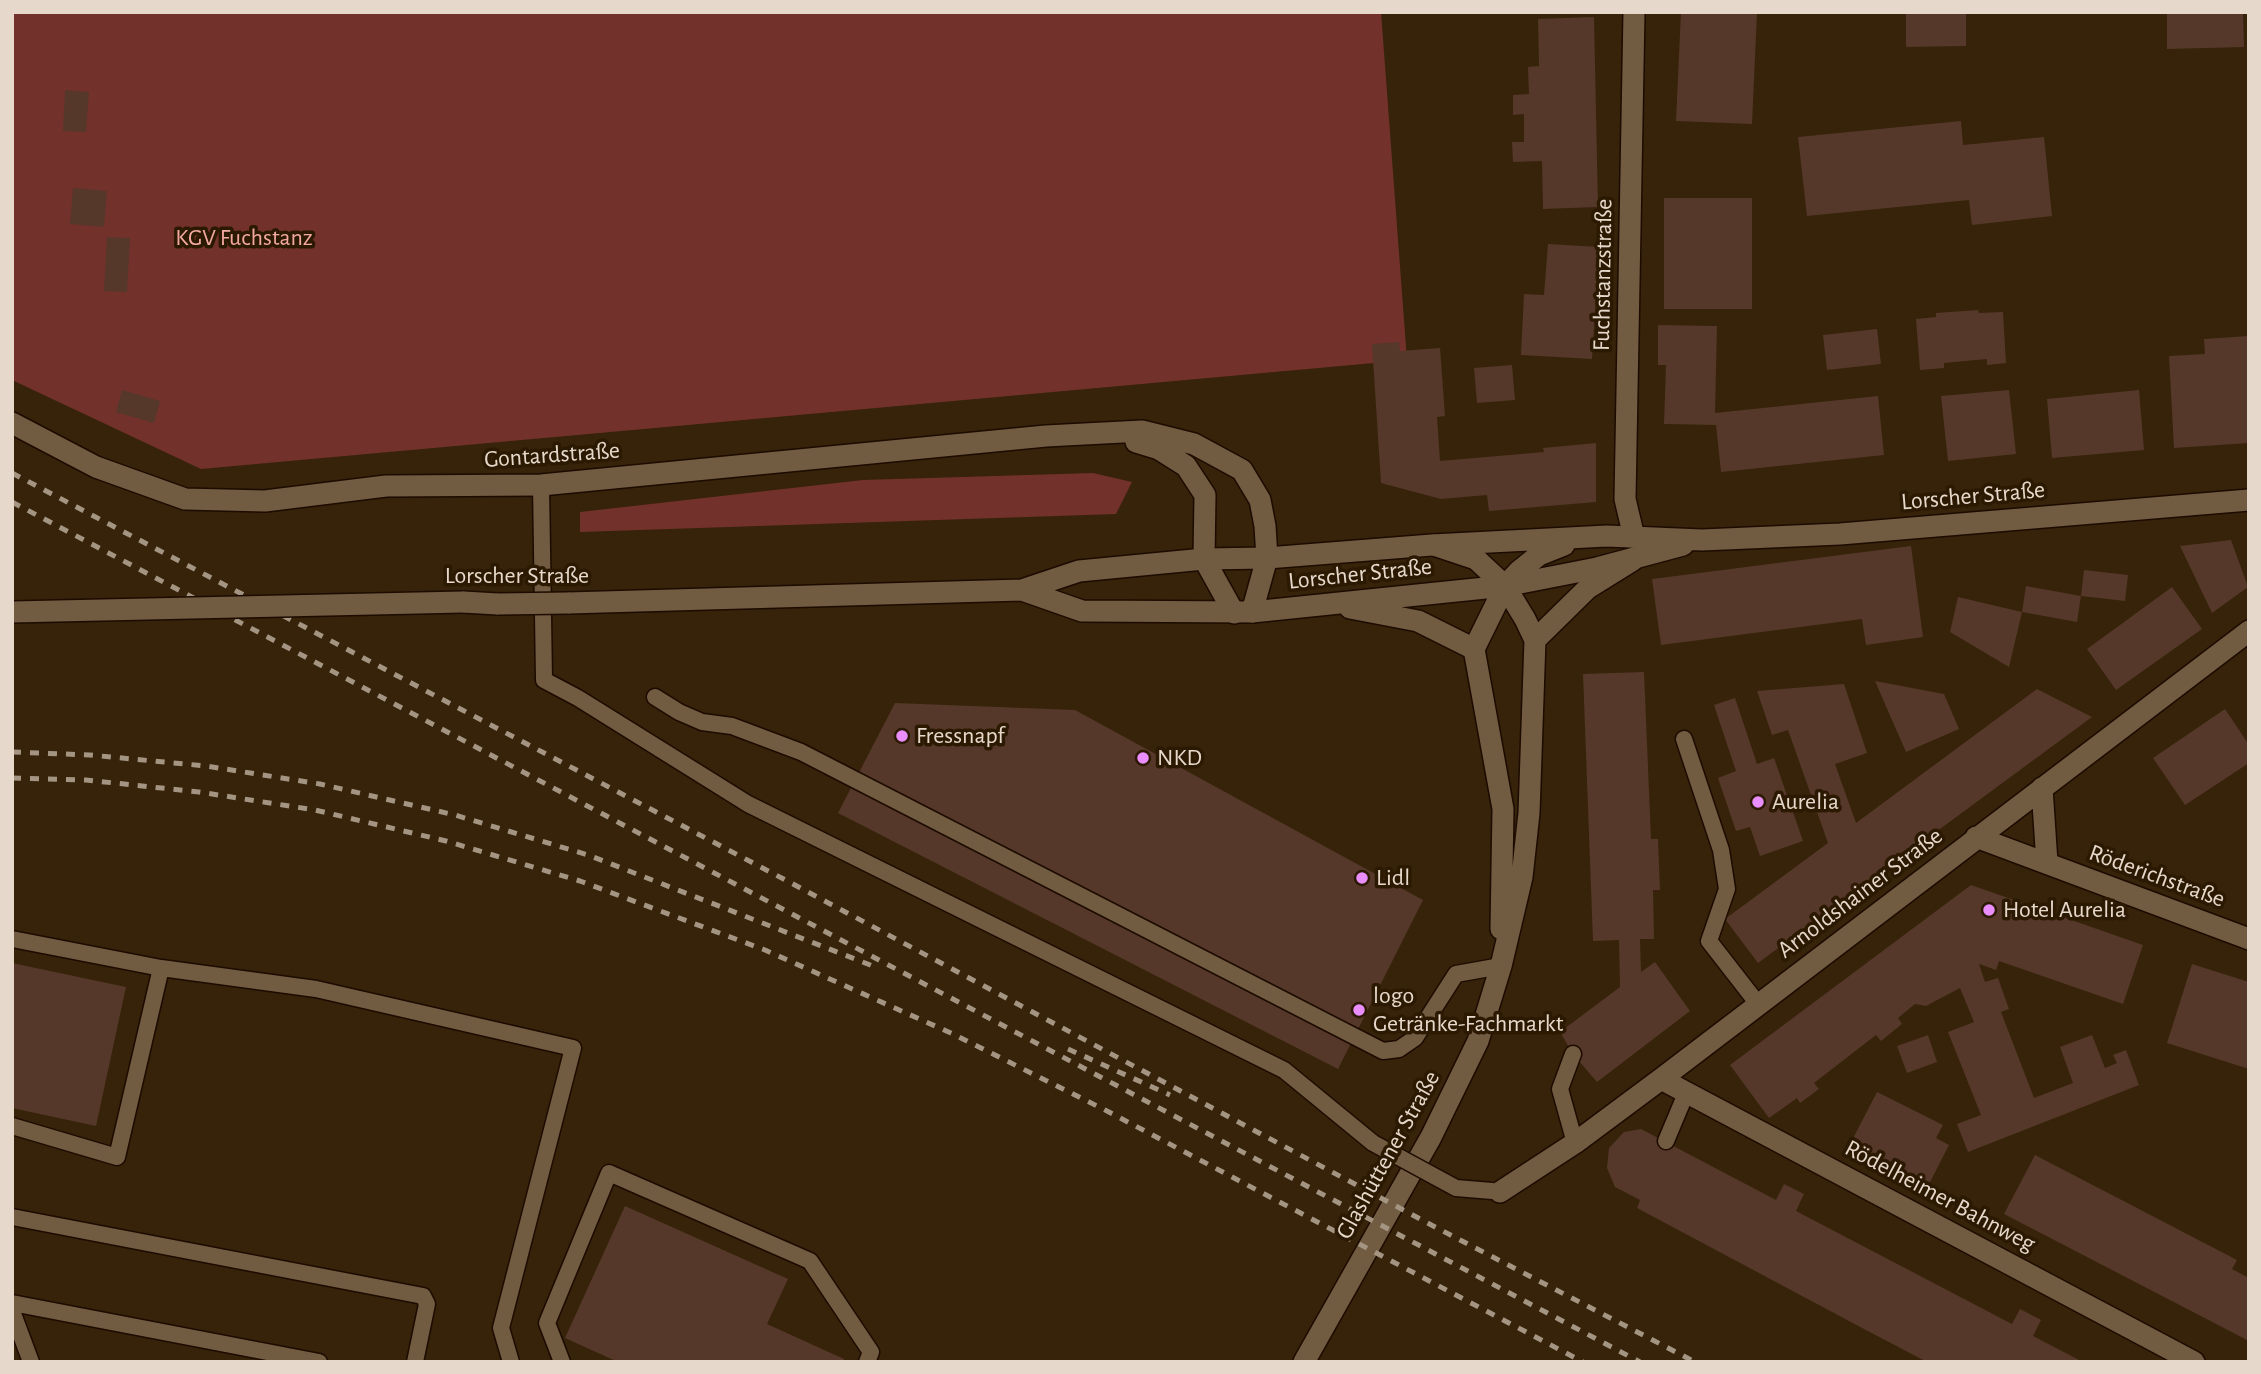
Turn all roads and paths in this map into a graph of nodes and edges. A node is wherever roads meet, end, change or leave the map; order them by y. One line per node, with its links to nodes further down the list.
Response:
1 (1634, 12): 6 (street, Fuchstanzstraße)
2 (12, 422): 4 (street, Gontardstraße)
3 (1110, 433): 4 (street, Gontardstraße); 10 (street, Gontardstraße); 11 (street, Gontardstraße)
4 (541, 485): 37 (lane, bridge)
5 (2249, 500): 8 (street, Lorscher Straße)
6 (1634, 537): 7 (street, Lorscher Straße); 8 (street, Lorscher Straße)
7 (1580, 538): 9 (street, Lorscher Straße); 13 (street)
8 (1702, 540): 12 (street, Lorscher Straße)
9 (1432, 545): 10 (street, Lorscher Straße); 13 (street, Glashüttener Straße)
10 (1267, 558): 11 (street, Lorscher Straße); 17 (street, Gontardstraße)
11 (1204, 559): 14 (street, Lorscher Straße); 17 (street, Gontardstraße)
12 (1636, 559): 13 (street, Lorscher Straße); 19 (street)
13 (1505, 586): 15 (street, Lorscher Straße); 19 (street, Glashüttener Straße); 20 (street)
14 (1022, 590): 16 (street, Lorscher Straße, bridge); 17 (street, Lorscher Straße)
15 (1327, 604): 17 (street, Lorscher Straße); 20 (street)
16 (12, 612)
17 (1243, 612)
18 (2249, 631): 23 (street, Arnoldshainer Straße)
19 (1535, 640): 28 (street, Glashüttener Straße)
20 (1474, 649): 28 (street, Glashüttener Straße)
21 (655, 697): 28 (lane)
22 (1684, 739): 30 (lane)
23 (2042, 788): 24 (street, Arnoldshainer Straße); 25 (street)
24 (1976, 837): 25 (street, Röderichstraße); 30 (street, Arnoldshainer Straße)
25 (2047, 863): 27 (street, Röderichstraße)
26 (12, 939): 29 (lane)
27 (2249, 939)
28 (1501, 966): 47 (street, Glashüttener Straße)
29 (161, 968): 34 (lane); 44 (lane)
30 (1758, 1004): 32 (street, Arnoldshainer Straße)
31 (1573, 1054): 36 (lane)
32 (1661, 1079): 33 (street, Rödelheimer Bahnweg); 36 (street, Arnoldshainer Straße)
33 (1687, 1091): 35 (lane); 48 (street, Rödelheimer Bahnweg)
34 (12, 1126)
35 (1666, 1142)
36 (1574, 1143): 37 (street, Arnoldshainer Straße)
37 (1496, 1192)
38 (12, 1217): 43 (lane)
39 (12, 1303): 42 (lane)
40 (12, 1311): 41 (lane)
41 (31, 1362)
42 (319, 1362)
43 (415, 1362)
44 (511, 1362)
45 (562, 1362): 46 (lane)
46 (867, 1362)
47 (1304, 1362)
48 (2194, 1362)

